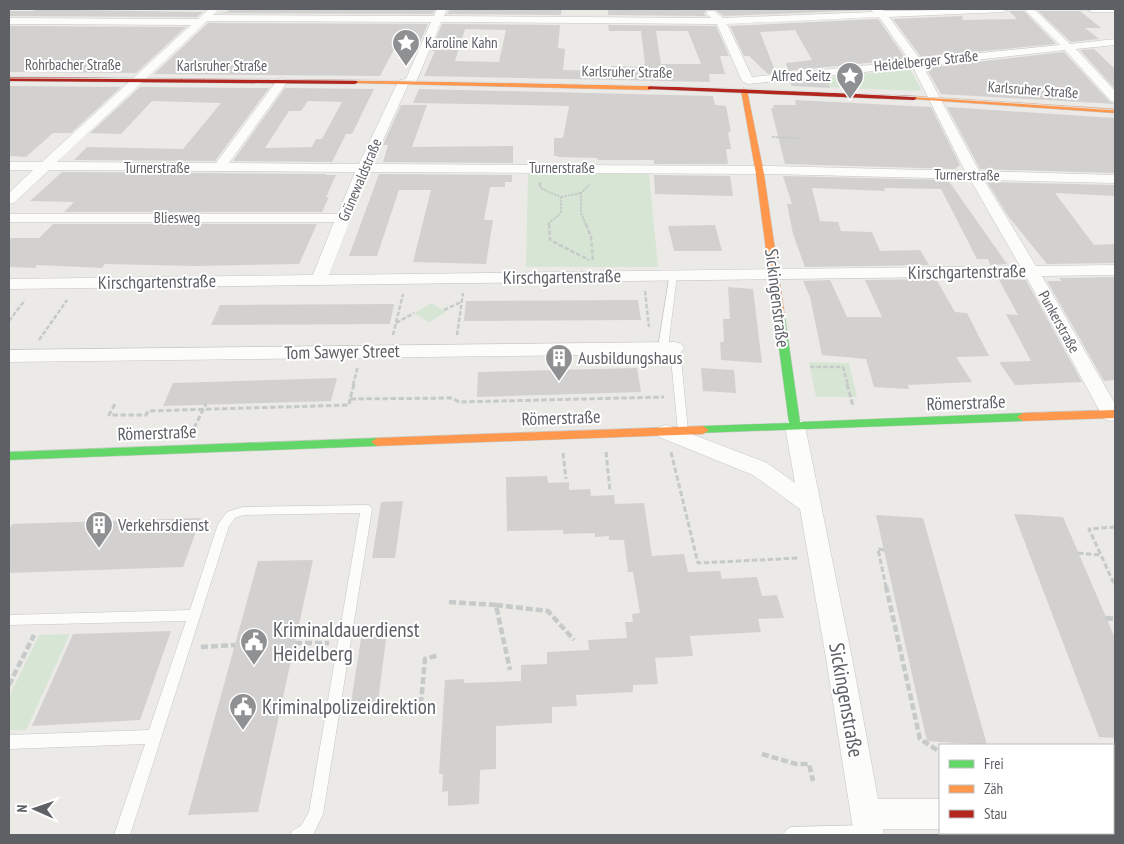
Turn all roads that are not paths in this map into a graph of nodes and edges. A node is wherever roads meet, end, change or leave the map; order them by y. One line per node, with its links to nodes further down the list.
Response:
1 (215, 9): 9 (street)
2 (706, 9): 11 (street)
3 (1003, 9): 7 (street)
4 (1029, 9): 13 (street)
5 (1092, 9): 6 (street)
6 (1115, 9)
7 (879, 11): 11 (street); 14 (street, Punkerstraße)
8 (440, 14): 9 (street); 11 (street); 18 (street, Grünewaldstraße)
9 (203, 20): 10 (street); 16 (street)
10 (9, 21)
11 (720, 21): 19 (street)
12 (1115, 42): 13 (street, Heidelberger Straße)
13 (1068, 47): 14 (street, Heidelberger Straße); 21 (street)
14 (916, 62): 19 (street, Heidelberger Straße); 20 (street, Punkerstraße)
15 (9, 79): 16 (main road, Rohrbacher Straße)
16 (138, 80): 17 (main road, Karlsruher Straße); 24 (street)
17 (282, 81): 18 (main road, Karlsruher Straße); 25 (street)
18 (407, 82): 19 (main road, Karlsruher Straße); 26 (street, Grünewaldstraße)
19 (746, 85): 20 (main road, Karlsruher Straße); 27 (main road, Sickingenstraße)
20 (934, 98): 22 (main road, Karlsruher Straße); 28 (street, Punkerstraße)
21 (1115, 98)
22 (1115, 111)
23 (9, 166): 24 (street, Turnerstraße)
24 (45, 167): 25 (street, Turnerstraße); 30 (street)
25 (219, 168): 26 (street, Turnerstraße)
26 (363, 168): 27 (street, Turnerstraße); 32 (street, Grünewaldstraße)
27 (759, 170): 28 (street, Turnerstraße); 35 (main road, Sickingenstraße)
28 (974, 175): 29 (street, Turnerstraße); 34 (street, Punkerstraße)
29 (1115, 179)
30 (9, 200)
31 (9, 218): 32 (street, Bliesweg)
32 (344, 218): 37 (street, Grünewaldstraße)
33 (1115, 270): 34 (street, Kirschgartenstraße)
34 (1031, 271): 35 (street, Kirschgartenstraße); 41 (street, Punkerstraße)
35 (775, 274): 36 (street, Kirschgartenstraße); 42 (main road, Sickingenstraße)
36 (674, 275): 37 (street, Kirschgartenstraße); 39 (lane)
37 (319, 280): 38 (street, Kirschgartenstraße)
38 (9, 284)
39 (663, 348): 40 (street, Tom Sawyer Street); 43 (lane)
40 (9, 356)
41 (1113, 414): 42 (main road, Römerstraße)
42 (795, 426): 43 (main road, Römerstraße); 45 (street, Sickingenstraße)
43 (674, 432): 44 (main road, Römerstraße); 45 (street)
44 (9, 456)
45 (810, 505): 51 (street, Sickingenstraße)
46 (195, 615): 47 (lane); 48 (lane); 52 (lane)
47 (9, 620)
48 (155, 737): 49 (lane); 53 (lane)
49 (9, 742)
50 (939, 814): 51 (street)
51 (868, 827): 54 (lane)
52 (305, 834)
53 (122, 835)
54 (791, 835)

